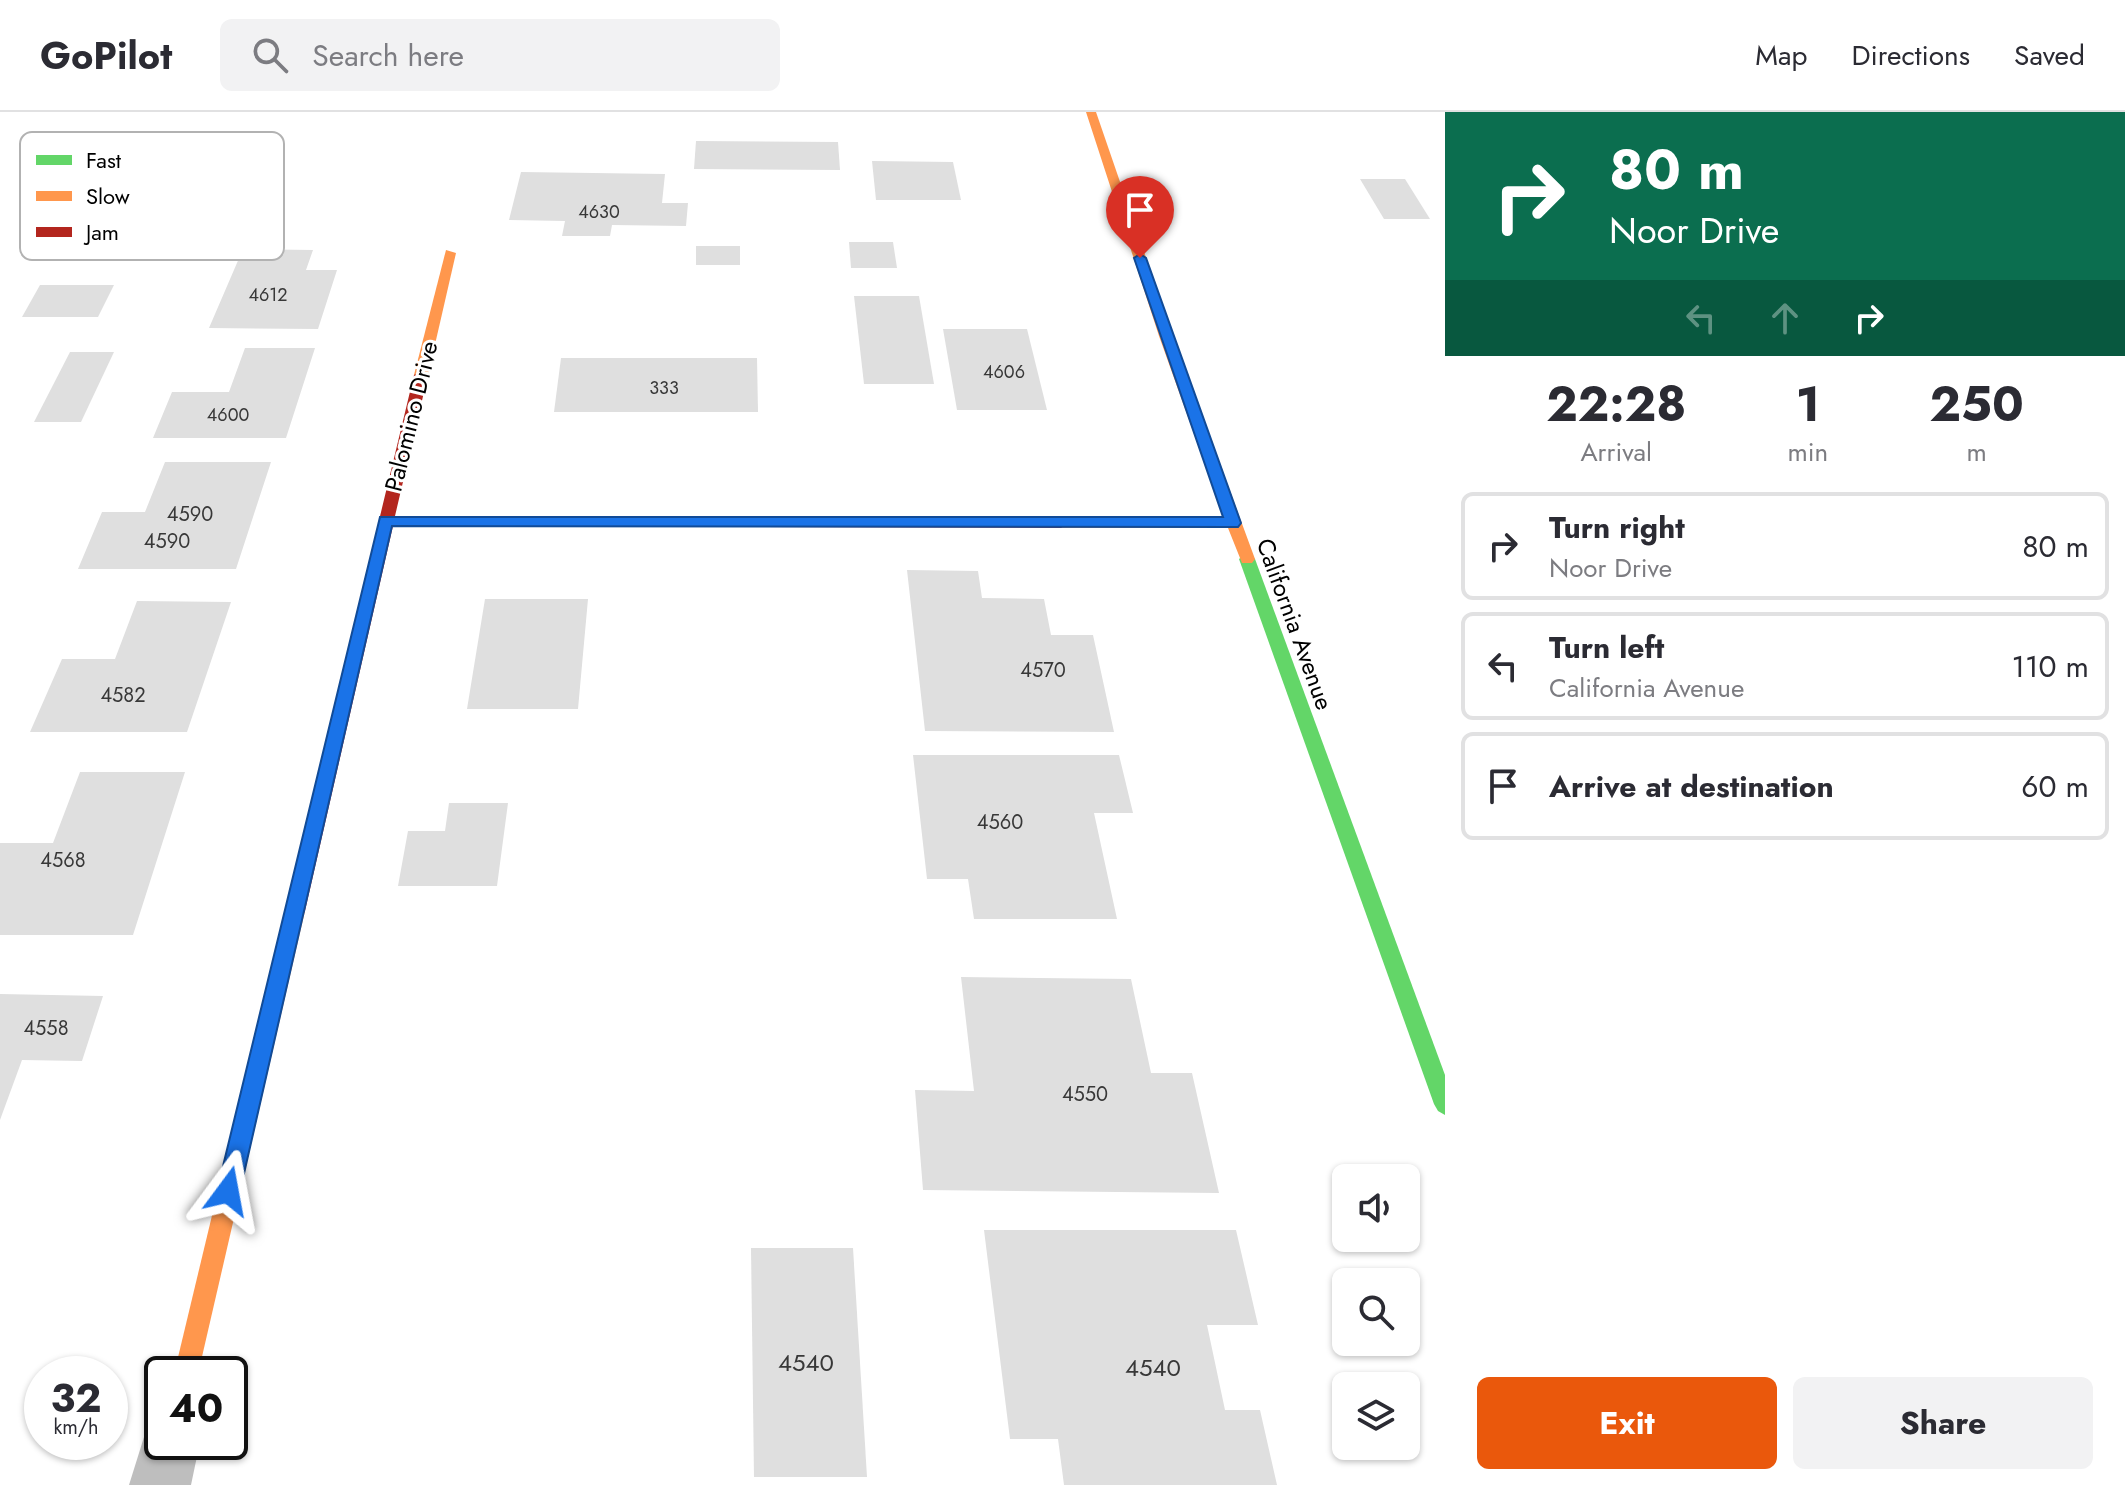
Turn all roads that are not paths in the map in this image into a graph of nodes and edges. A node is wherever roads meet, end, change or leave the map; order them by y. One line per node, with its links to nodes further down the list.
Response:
1 (1091, 112): 4 (street, California Avenue)
2 (450, 253): 3 (street, Palomino Drive)
3 (385, 521): 4 (street); 6 (street, Palomino Drive)
4 (1233, 523): 5 (street, California Avenue)
5 (1445, 1104)
6 (190, 1356)
7 (166, 1460): 8 (street)
8 (160, 1485)

